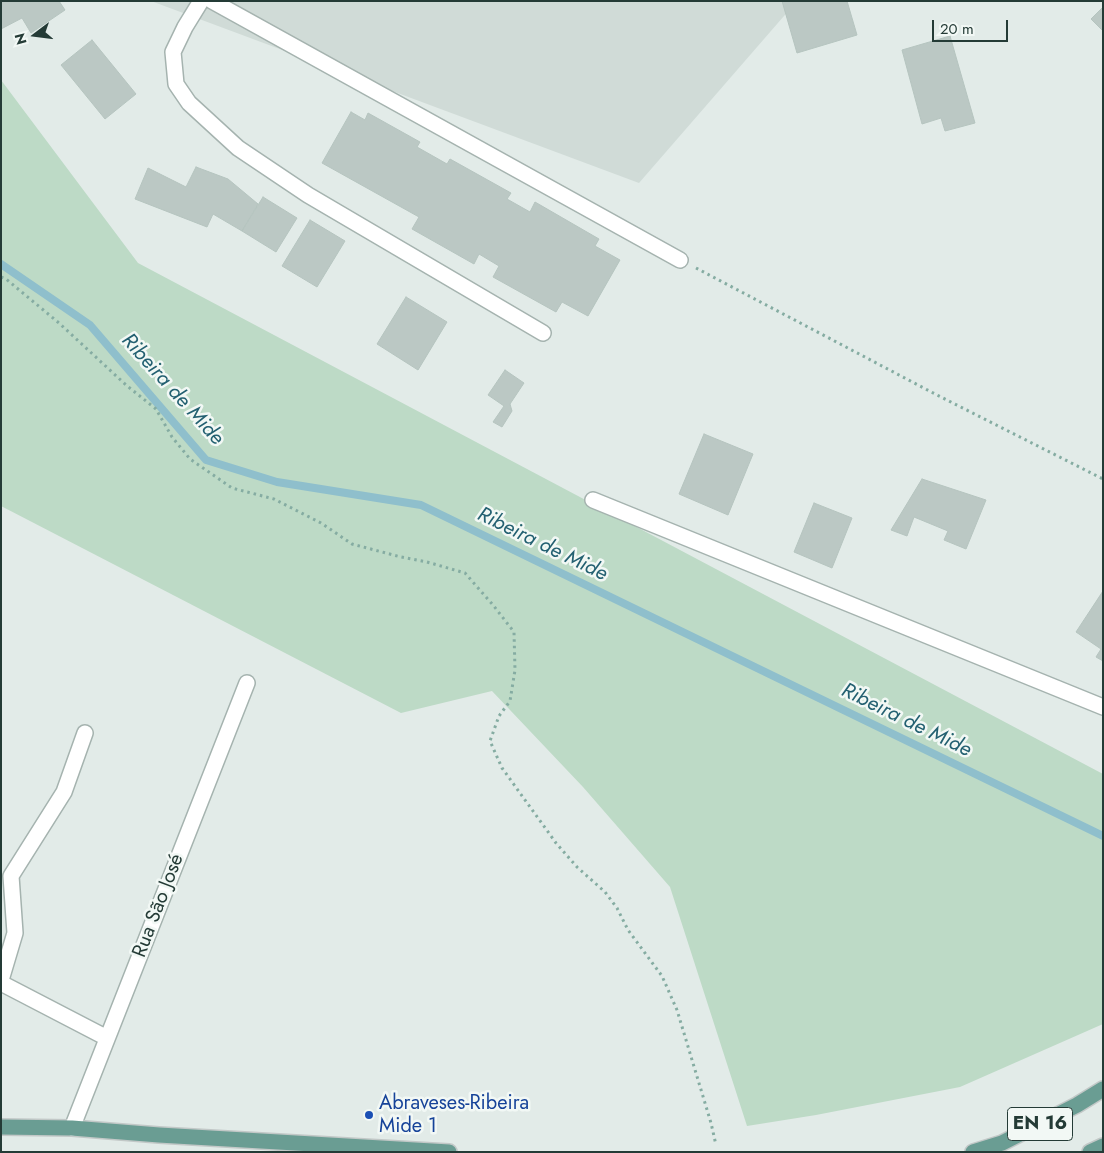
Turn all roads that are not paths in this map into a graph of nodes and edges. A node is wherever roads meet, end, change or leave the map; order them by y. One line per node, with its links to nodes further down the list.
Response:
1 (201, 1): 4 (street)
2 (212, 1): 3 (street)
3 (680, 260)
4 (543, 333)
5 (593, 500): 7 (street)
6 (247, 683): 10 (street, Rua São José)
7 (1103, 707)
8 (86, 733): 9 (street)
9 (1, 982): 10 (street)
10 (107, 1038): 13 (street, Rua São José)
11 (1103, 1089): 16 (main road, EN 16)
12 (1, 1127): 13 (main road)
13 (72, 1128): 15 (main road)
14 (1103, 1146): 17 (main road, EN 16)
15 (448, 1152)
16 (973, 1152)
17 (1090, 1152)

